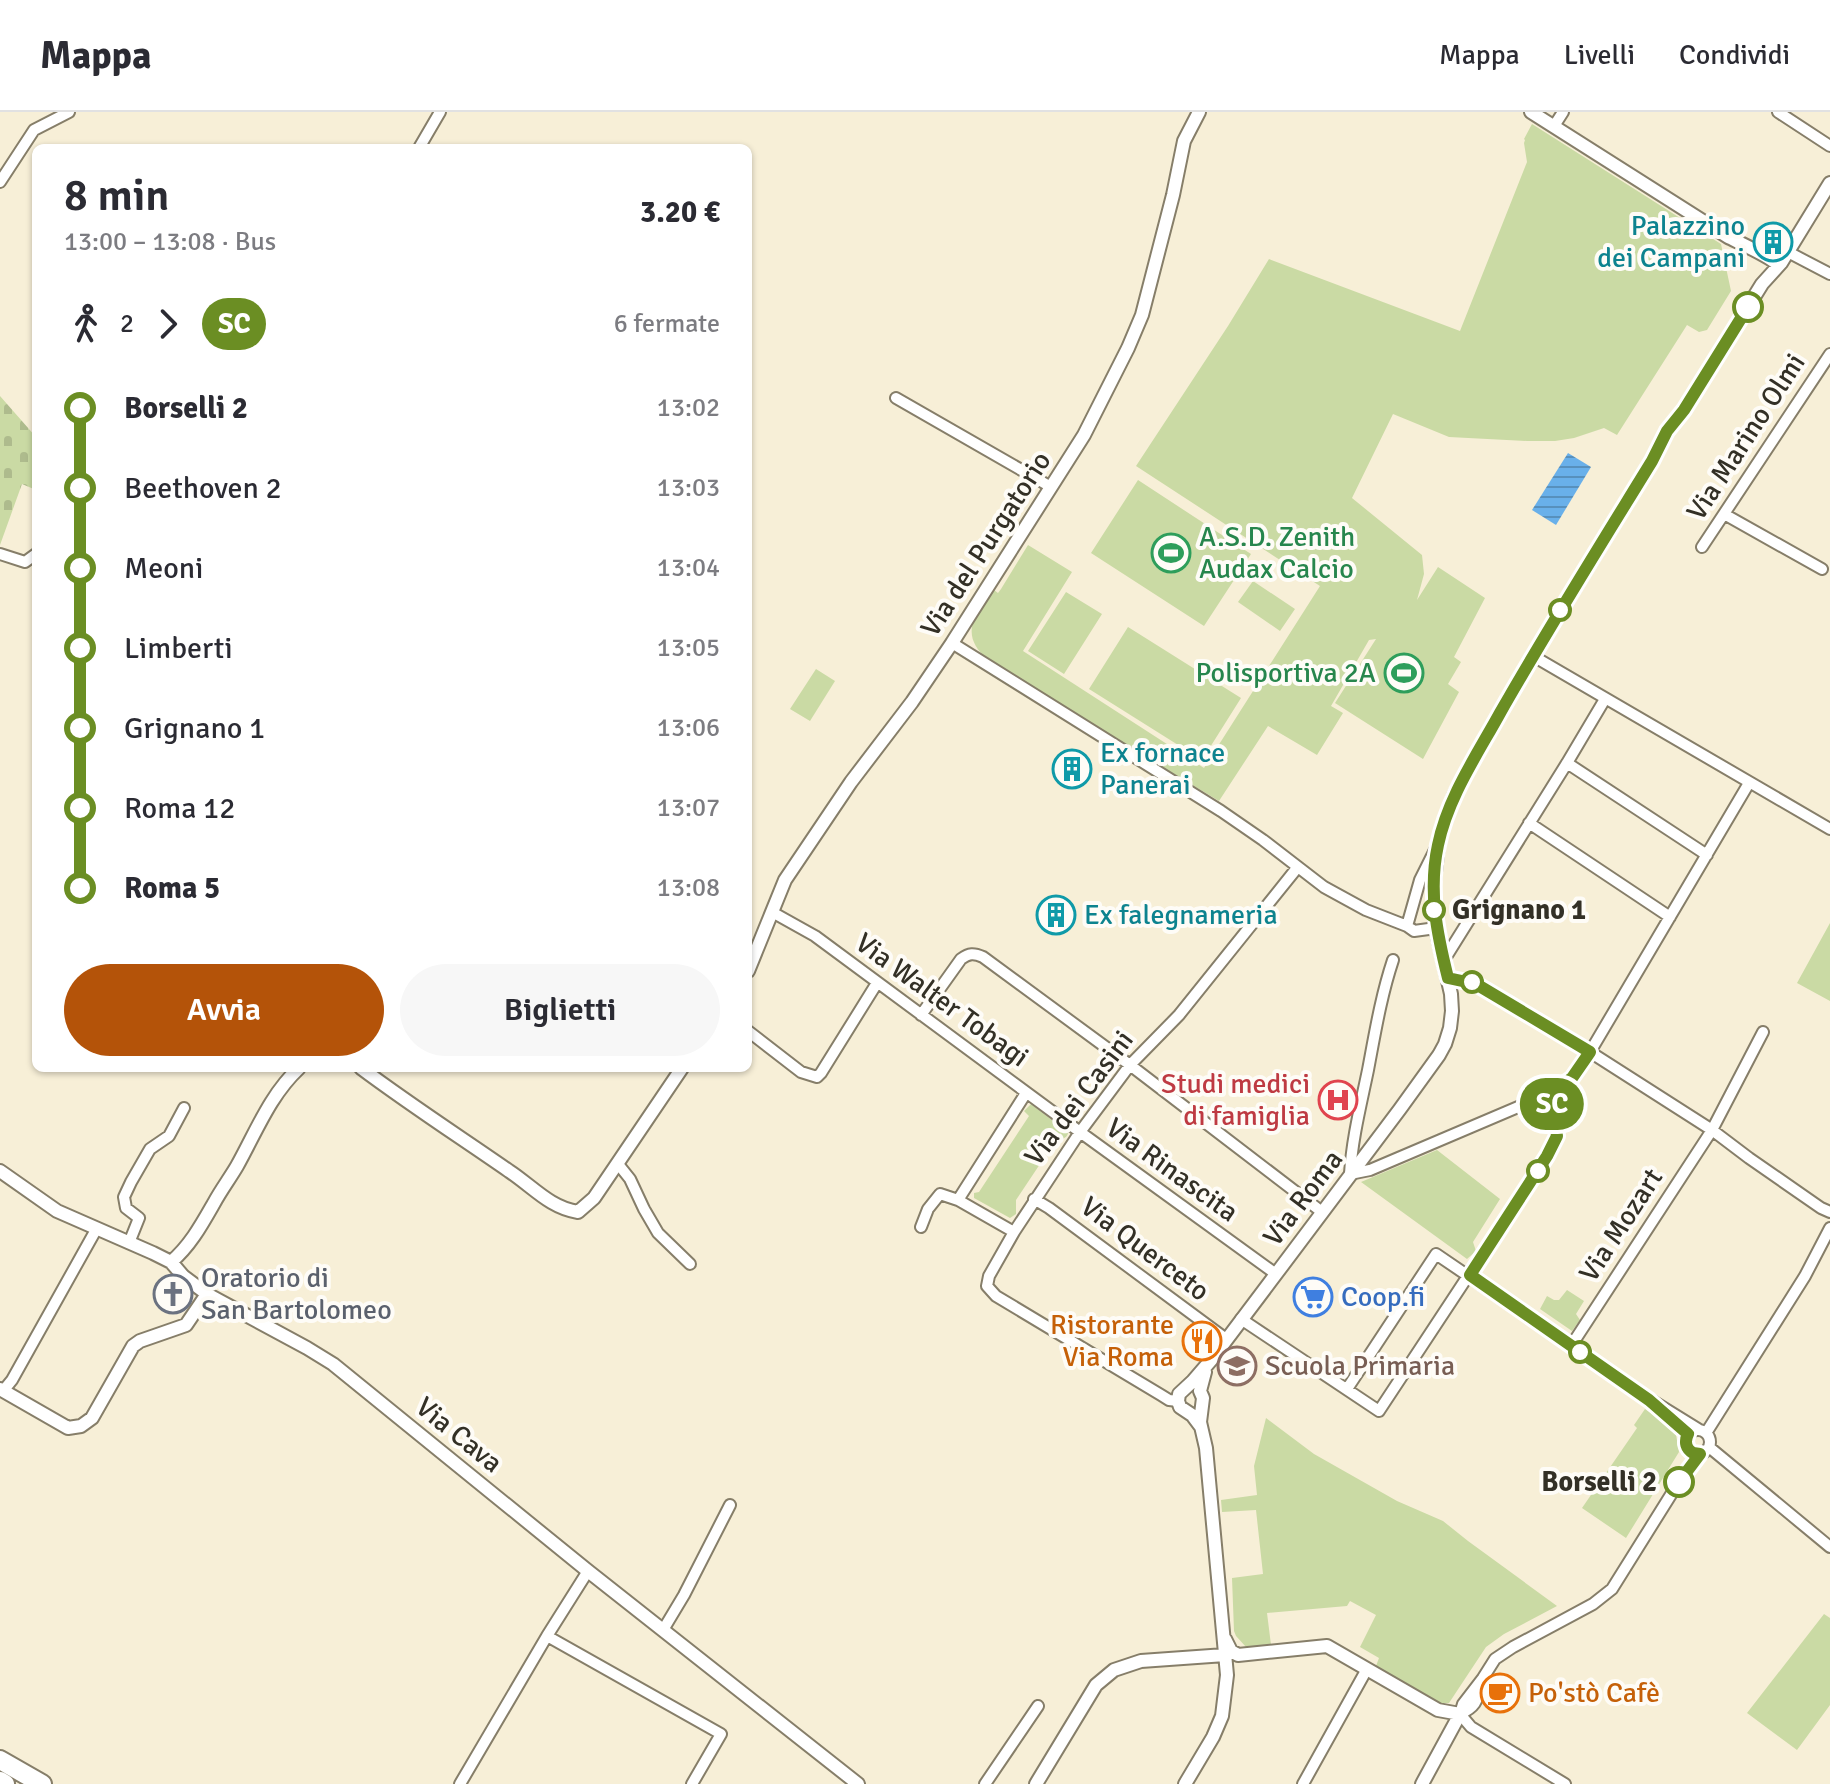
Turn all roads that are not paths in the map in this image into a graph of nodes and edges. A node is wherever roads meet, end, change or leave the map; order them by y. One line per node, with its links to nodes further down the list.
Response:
1 (69, 112): 10 (street)
2 (440, 112): 8 (street)
3 (1199, 112): 16 (street, Via del Purgatorio)
4 (1531, 112): 7 (street)
5 (1563, 112): 7 (street)
6 (1778, 112): 9 (street)
7 (1554, 126): 12 (street)
8 (421, 144)
9 (1830, 146)
10 (0, 182)
11 (1830, 183): 12 (street, Via Roma)
12 (1770, 267): 13 (street); 23 (street, Via Roma)
13 (1830, 274)
14 (1830, 354): 17 (street, Via Marino Olmi)
15 (896, 398): 16 (street)
16 (1051, 487): 22 (street, Via del Purgatorio)
17 (1724, 514): 18 (street, Via Marino Olmi); 21 (street)
18 (1702, 547)
19 (0, 554): 20 (street)
20 (32, 557)
21 (1822, 569)
22 (952, 643): 31 (street); 32 (street, Via del Purgatorio)
23 (1533, 656): 24 (street); 29 (street, Via Roma)
24 (1605, 699): 25 (street); 26 (street)
25 (1567, 763): 27 (street); 30 (street)
26 (1749, 783): 28 (street); 30 (street)
27 (1529, 823): 33 (street); 37 (street)
28 (1830, 829)
29 (1438, 845): 34 (street, Via Roma); 35 (street, Via Roma)
30 (1707, 855): 33 (street)
31 (1297, 868): 34 (street); 45 (street, Via dei Casini)
32 (772, 912): 38 (street, Via del Purgatorio); 40 (street, Via Walter Tobagi)
33 (1670, 917): 44 (street)
34 (1407, 926): 35 (street)
35 (1436, 928): 37 (street, Via Roma)
36 (1393, 960): 56 (street)
37 (1444, 960): 39 (street, Via Roma)
38 (752, 961)
39 (1448, 978): 44 (street); 56 (street, Via Roma)
40 (877, 983): 41 (street, Via Walter Tobagi); 43 (street)
41 (921, 1015): 45 (street); 49 (street, Via Walter Tobagi)
42 (1763, 1032): 52 (street, Via Mozart)
43 (752, 1034)
44 (1590, 1052): 50 (street); 52 (street)
45 (1130, 1065): 53 (street, Via dei Casini); 59 (street)
46 (295, 1072): 66 (street)
47 (366, 1072): 54 (street)
48 (679, 1072): 54 (street)
49 (1026, 1093): 53 (street, Via Walter Tobagi); 58 (street)
50 (1551, 1093): 56 (street); 69 (street)
51 (184, 1108): 65 (street)
52 (1712, 1130): 60 (street); 73 (street, Via Mozart)
53 (1080, 1132): 57 (street, Via dei Casini); 68 (street, Via Rinascita)
54 (618, 1164): 67 (street)
55 (0, 1171): 62 (street, Via Cava)
56 (1350, 1174): 59 (street, Via Roma)
57 (1034, 1199): 64 (street, Via dei Casini); 72 (street, Via Querceto)
58 (958, 1200): 61 (street); 64 (street)
59 (1322, 1212): 68 (street, Via Roma)
60 (1830, 1212)
61 (921, 1227)
62 (97, 1228): 65 (street, Via Cava); 76 (street)
63 (1830, 1228): 81 (street)
64 (1014, 1232): 77 (street, Via dei Casini)
65 (129, 1243): 66 (street, Via Cava)
66 (171, 1262): 70 (street, Via Cava)
67 (690, 1264)
68 (1276, 1274): 71 (street, Via Roma)
69 (1470, 1275): 73 (street); 75 (street); 75 (street)
70 (207, 1294): 76 (street); 85 (street, Via Cava)
71 (1241, 1319): 72 (street, Via Roma); 75 (street)
72 (1226, 1339): 74 (street, Via Roma)
73 (1571, 1346): 81 (street)
74 (1193, 1389): 77 (street, Via Roma); 78 (street)
75 (1347, 1389)
76 (2, 1390)
77 (1178, 1401): 79 (street)
78 (1201, 1405): 79 (street); 80 (street)
79 (1189, 1412): 80 (street)
80 (1201, 1427): 88 (street)
81 (1697, 1432): 82 (street); 82 (street)
82 (1699, 1451): 84 (street); 91 (street)
83 (730, 1505): 86 (street)
84 (1830, 1547)
85 (588, 1571): 86 (street, Via Cava); 87 (street)
86 (663, 1630): 98 (street, Via Cava)
87 (547, 1636): 96 (street); 97 (street)
88 (1232, 1655): 89 (street); 100 (street); 101 (street)
89 (1367, 1669): 91 (street); 102 (street)
90 (1038, 1706): 99 (street)
91 (1460, 1714): 103 (street); 104 (street)
92 (0, 1760): 95 (highway)
93 (0, 1781): 94 (highway)
94 (5, 1784)
95 (42, 1784)
96 (460, 1784)
97 (692, 1784)
98 (858, 1784)
99 (985, 1784)
100 (1036, 1784)
101 (1185, 1784)
102 (1303, 1784)
103 (1422, 1784)
104 (1565, 1784)

